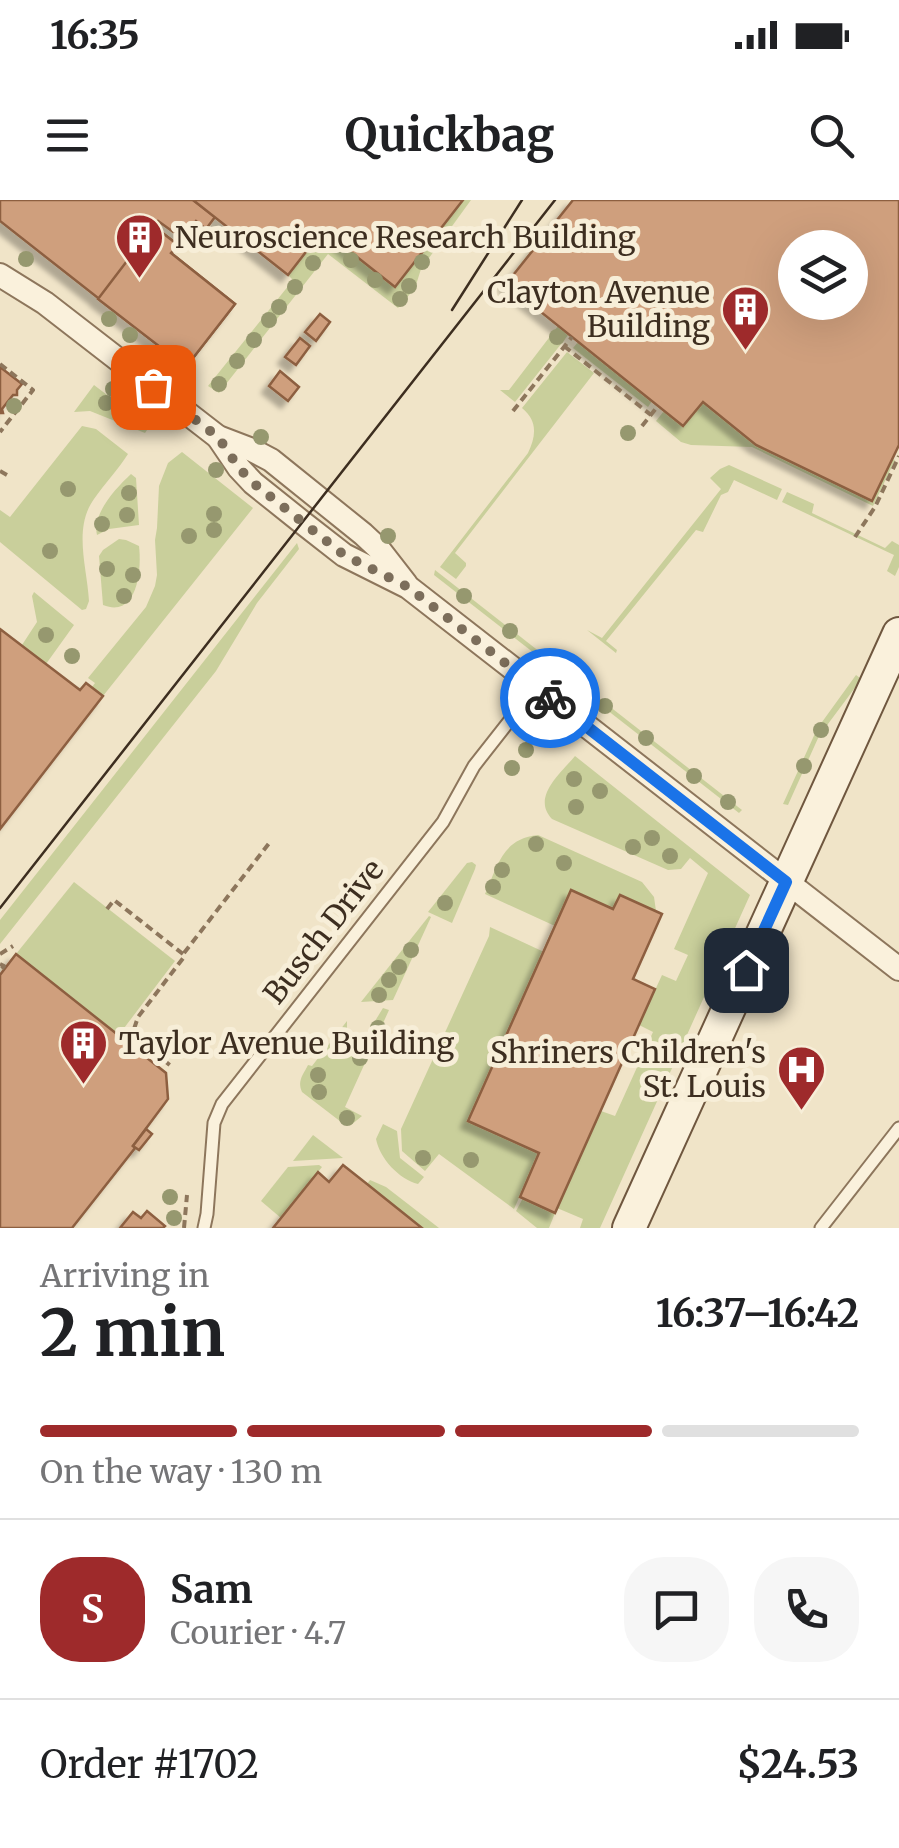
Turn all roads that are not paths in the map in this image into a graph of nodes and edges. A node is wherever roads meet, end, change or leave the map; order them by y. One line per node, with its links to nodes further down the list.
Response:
1 (0, 275): 3 (street)
2 (899, 634): 4 (street)
3 (536, 687): 4 (street); 7 (lane, Busch Drive)
4 (786, 882): 5 (street); 8 (street)
5 (899, 969)
6 (899, 1128): 9 (lane)
7 (204, 1228)
8 (628, 1228)
9 (822, 1228)

